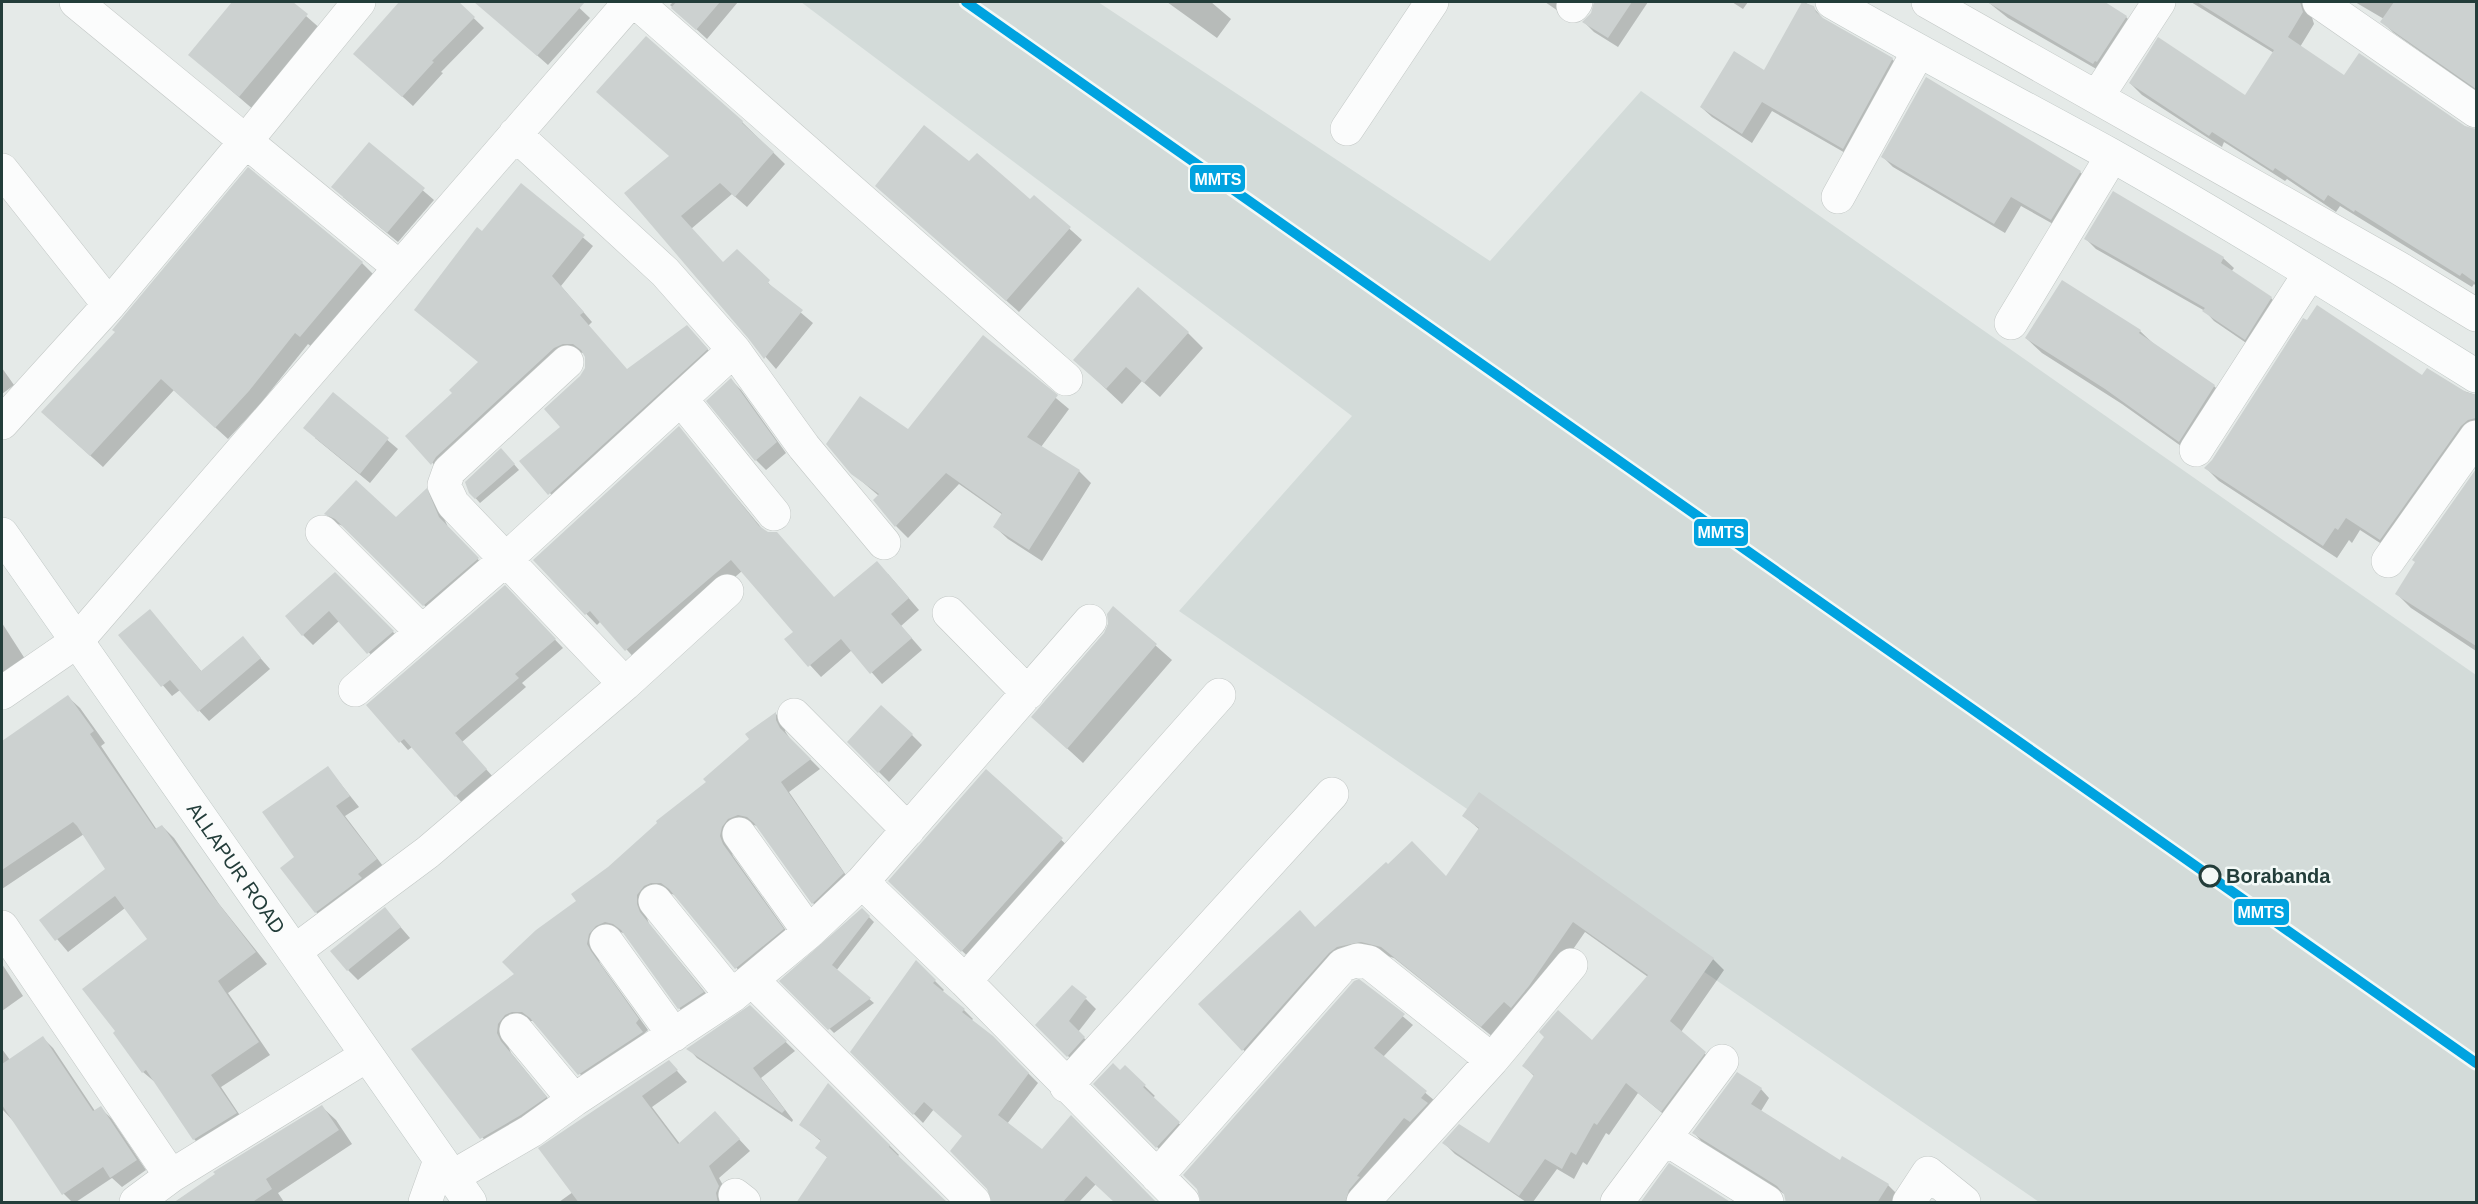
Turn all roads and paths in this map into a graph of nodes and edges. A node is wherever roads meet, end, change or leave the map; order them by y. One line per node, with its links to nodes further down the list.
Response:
1 (359, 2): 15 (street)
2 (630, 2): 14 (street)
3 (636, 2): 27 (street)
4 (1432, 2): 13 (street)
5 (1832, 2): 10 (street)
6 (1928, 2): 11 (street)
7 (2158, 2): 11 (street)
8 (2319, 2): 12 (street)
9 (94, 7): 15 (street)
10 (1918, 52): 16 (street); 18 (street)
11 (2097, 97): 22 (street)
12 (2476, 111)
13 (1347, 129)
14 (515, 134): 19 (street); 24 (street)
15 (245, 142): 19 (street); 21 (street)
16 (2112, 156): 20 (street); 23 (street)
17 (2, 170): 21 (street)
18 (1838, 197)
19 (399, 267): 42 (street)
20 (2310, 273): 26 (street); 31 (street)
21 (109, 305): 29 (street)
22 (2476, 315)
23 (2011, 323)
24 (734, 350): 28 (street); 35 (street)
25 (567, 362): 36 (street)
26 (2476, 376)
27 (1066, 379)
28 (681, 399): 32 (street); 36 (street)
29 (2, 423)
30 (2476, 437): 37 (street)
31 (2196, 450)
32 (774, 514)
33 (322, 532): 41 (street)
34 (2, 534): 42 (street, ALLAPUR ROAD)
35 (885, 543)
36 (506, 560): 41 (street); 43 (street)
37 (2388, 561)
38 (727, 591): 43 (street)
39 (949, 613): 46 (street)
40 (1090, 621): 46 (street)
41 (422, 632): 44 (street)
42 (76, 642): 45 (street); 57 (street, ALLAPUR ROAD)
43 (625, 684): 57 (street)
44 (355, 690)
45 (2, 693)
46 (1028, 693): 50 (street)
47 (1219, 695): 59 (street)
48 (794, 715): 50 (street)
49 (1332, 794): 66 (street)
50 (908, 830): 52 (street)
51 (739, 834): 55 (street)
52 (862, 882): 55 (street); 59 (street)
53 (655, 901): 60 (street)
54 (2, 927): 69 (street)
55 (809, 932): 60 (street)
56 (606, 941): 62 (street)
57 (295, 951): 63 (street, ALLAPUR ROAD)
58 (1571, 964): 64 (street)
59 (966, 981): 66 (street)
60 (742, 988): 62 (street); 74 (street)
61 (516, 1030): 67 (street)
62 (674, 1035): 67 (street)
63 (366, 1056): 69 (street); 71 (street, ALLAPUR ROAD)
64 (1492, 1060): 70 (street); 76 (street)
65 (1722, 1060): 68 (street)
66 (1066, 1086): 70 (street)
67 (574, 1100): 71 (street)
68 (1666, 1139): 77 (street); 78 (street)
69 (171, 1176): 72 (street)
70 (1157, 1176): 75 (street)
71 (454, 1180): 73 (street)
72 (136, 1203)
73 (424, 1203)
74 (974, 1203)
75 (1184, 1203)
76 (1363, 1203)
77 (1617, 1203)
78 (1767, 1203)
79 (1909, 1203): 80 (street)
80 (1964, 1203)

